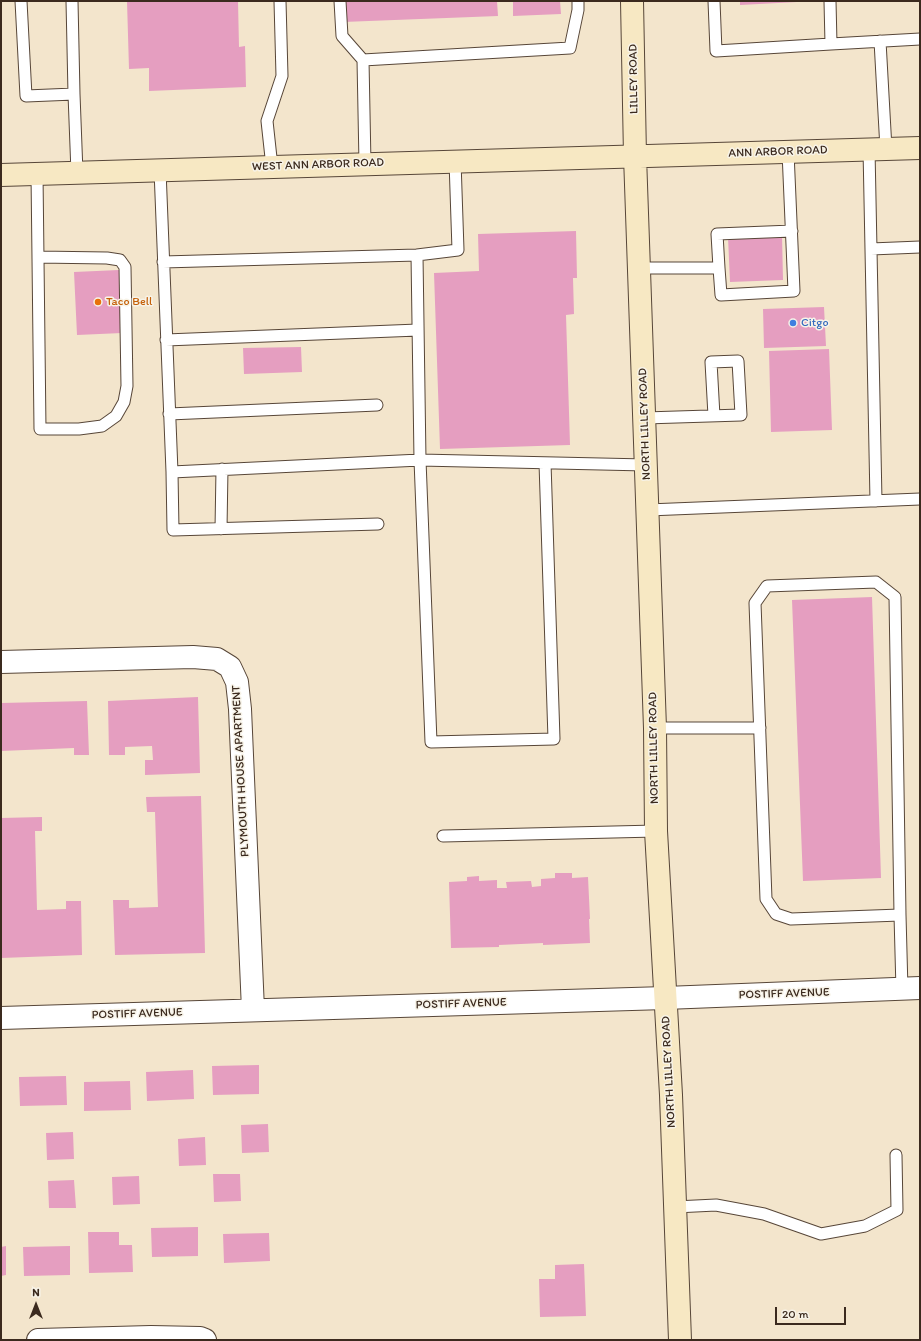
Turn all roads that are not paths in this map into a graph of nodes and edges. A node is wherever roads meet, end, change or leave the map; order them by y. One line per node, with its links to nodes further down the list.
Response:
1 (21, 1): 13 (lane)
2 (72, 1): 13 (lane)
3 (280, 1): 20 (lane)
4 (340, 1): 12 (lane)
5 (578, 1): 12 (lane)
6 (632, 1): 17 (street, LILLEY ROAD)
7 (714, 1): 11 (lane)
8 (830, 1): 11 (lane)
9 (920, 39): 10 (lane)
10 (880, 41): 11 (lane); 15 (lane)
11 (831, 44)
12 (363, 60): 19 (lane)
13 (74, 94): 22 (lane)
14 (920, 148): 15 (street, ANN ARBOR ROAD)
15 (878, 149): 16 (street, ANN ARBOR ROAD); 27 (lane)
16 (788, 152): 17 (street, ANN ARBOR ROAD); 25 (lane)
17 (635, 156): 18 (street, WEST ANN ARBOR ROAD); 31 (street, NORTH LILLEY ROAD)
18 (455, 161): 19 (street, WEST ANN ARBOR ROAD); 28 (lane)
19 (365, 164): 20 (street, WEST ANN ARBOR ROAD)
20 (272, 167): 21 (street, WEST ANN ARBOR ROAD)
21 (160, 170): 22 (street, WEST ANN ARBOR ROAD); 30 (lane)
22 (77, 173): 23 (street, WEST ANN ARBOR ROAD)
23 (37, 174): 24 (street, WEST ANN ARBOR ROAD); 29 (lane)
24 (1, 175)
25 (792, 231): 32 (lane); 32 (lane)
26 (920, 247): 27 (lane)
27 (871, 249): 45 (lane)
28 (418, 255): 30 (lane); 33 (lane)
29 (38, 257): 29 (lane)
30 (164, 262): 34 (lane)
31 (639, 268): 32 (lane); 38 (street, NORTH LILLEY ROAD)
32 (719, 268)
33 (418, 330): 34 (lane); 39 (lane)
34 (166, 340): 36 (lane)
35 (377, 405): 36 (lane)
36 (169, 414): 43 (lane)
37 (714, 416): 37 (lane); 38 (lane)
38 (645, 418): 41 (street, NORTH LILLEY ROAD)
39 (420, 460): 40 (lane); 40 (lane); 42 (lane)
40 (545, 463): 41 (lane)
41 (646, 465): 46 (street, NORTH LILLEY ROAD)
42 (222, 470): 43 (lane); 48 (lane)
43 (172, 472): 48 (lane)
44 (920, 499): 45 (lane)
45 (876, 501): 46 (lane)
46 (648, 510): 50 (street, NORTH LILLEY ROAD)
47 (378, 524): 48 (lane)
48 (221, 529)
49 (1, 662): 57 (street, PLYMOUTH HOUSE APARTMENT)
50 (654, 728): 51 (lane); 52 (street, NORTH LILLEY ROAD)
51 (760, 728): 54 (lane); 54 (lane)
52 (656, 831): 53 (lane); 56 (street, NORTH LILLEY ROAD)
53 (443, 836)
54 (900, 915): 55 (lane)
55 (911, 989): 56 (street, POSTIFF AVENUE)
56 (665, 998): 57 (street, POSTIFF AVENUE); 60 (street, NORTH LILLEY ROAD)
57 (253, 1010): 58 (street, POSTIFF AVENUE)
58 (1, 1018)
59 (896, 1155): 60 (lane)
60 (675, 1207): 63 (street, NORTH LILLEY ROAD)
61 (38, 1340): 62 (street)
62 (205, 1340)
63 (680, 1340)

